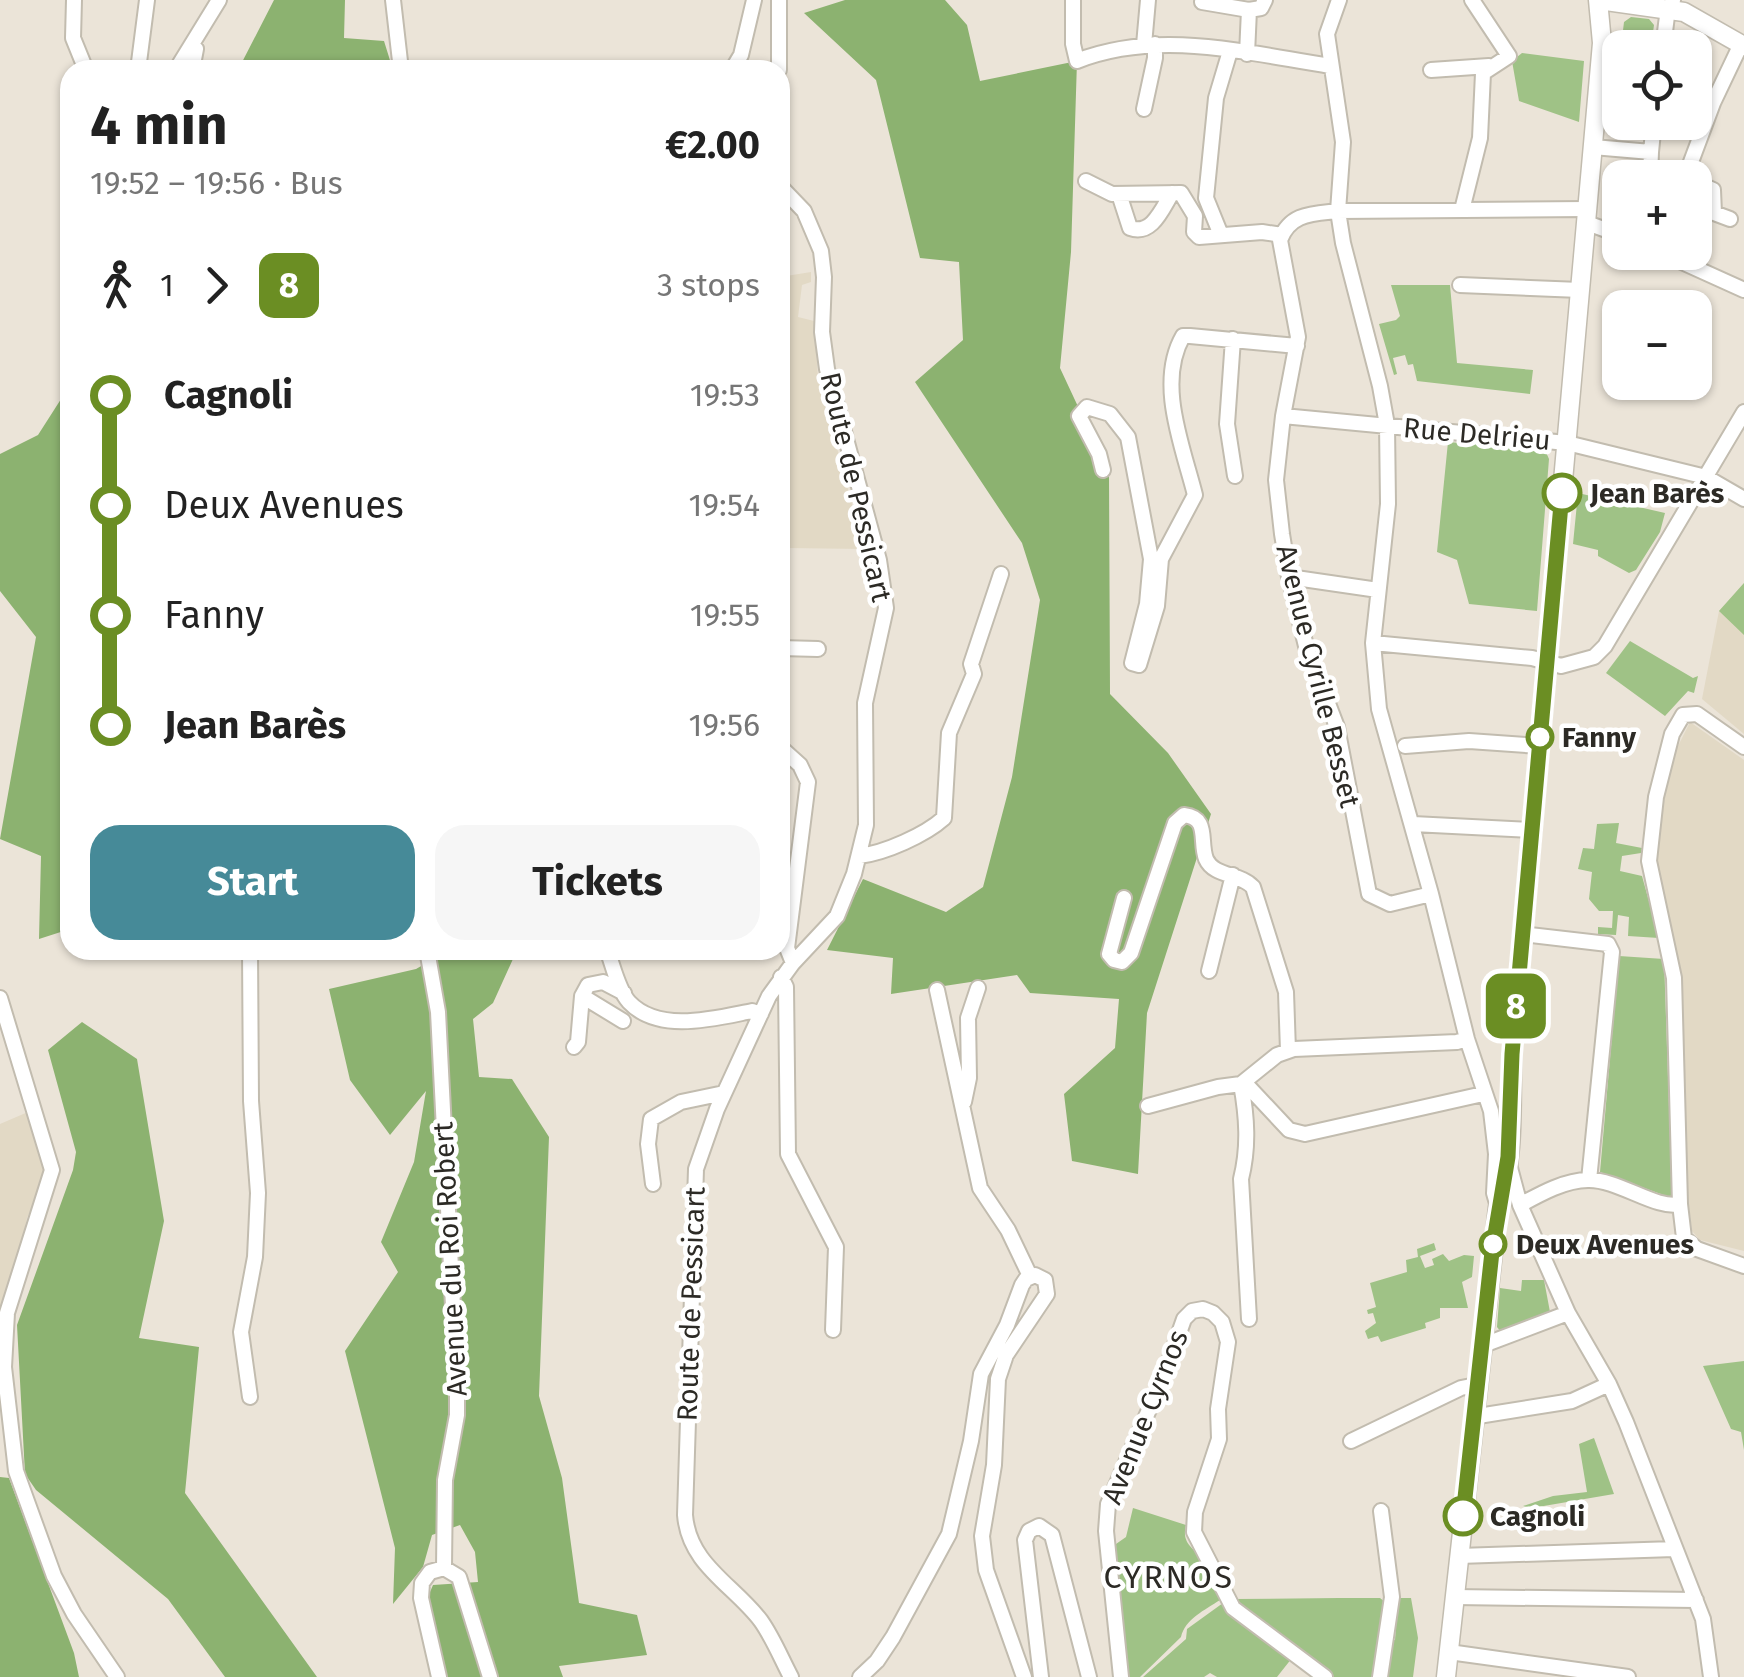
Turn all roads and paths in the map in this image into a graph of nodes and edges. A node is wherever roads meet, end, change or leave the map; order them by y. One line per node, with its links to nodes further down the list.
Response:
1 (74, 0): 22 (street)
2 (147, 0): 23 (street)
3 (219, 0): 18 (street)
4 (393, 0): 26 (street)
5 (754, 0): 27 (street)
6 (779, 0): 28 (street)
7 (1073, 0): 17 (street)
8 (1148, 0): 17 (street)
9 (1265, 0): 15 (street)
10 (1339, 0): 29 (street)
11 (1472, 0): 30 (street)
12 (1599, 0): 14 (main road); 34 (main road)
13 (1202, 2): 15 (street)
14 (1671, 5): 16 (street); 19 (main road)
15 (1249, 10): 21 (street)
16 (1666, 30)
17 (1149, 44): 20 (street); 32 (street)
18 (191, 46): 24 (street); 25 (street)
19 (1742, 46): 37 (street)
20 (1230, 51): 21 (street); 49 (street)
21 (1247, 54): 29 (street)
22 (82, 60)
23 (139, 60)
24 (182, 60)
25 (194, 60)
26 (400, 60)
27 (737, 60)
28 (779, 60)
29 (1330, 66): 44 (street)
30 (1488, 66): 31 (street); 43 (street)
31 (1431, 70)
32 (1144, 109)
33 (1652, 140): 35 (street)
34 (1592, 146): 35 (street); 45 (main road)
35 (1650, 152): 36 (street)
36 (1650, 160)
37 (1692, 160)
38 (1086, 181): 41 (street)
39 (1712, 190): 46 (street)
40 (1172, 193): 41 (street); 41 (street); 49 (street)
41 (1119, 194)
42 (790, 197): 77 (street, Route de Pessicart)
43 (1462, 210): 44 (street); 45 (street)
44 (1338, 212): 48 (street); 58 (street)
45 (1587, 216): 47 (street); 52 (main road)
46 (1730, 219)
47 (1602, 225)
48 (1282, 234): 49 (street); 55 (street, Avenue Cyrille Besset)
49 (1220, 236)
50 (1700, 270): 53 (street)
51 (1460, 285): 52 (street)
52 (1580, 290): 59 (main road)
53 (1744, 290)
54 (1233, 339): 55 (street); 60 (street); 61 (street)
55 (1297, 346): 57 (street, Avenue Cyrille Besset)
56 (1744, 412): 62 (street)
57 (1283, 416): 58 (street, Rue Delrieu); 65 (street, Avenue Cyrille Besset)
58 (1387, 425): 59 (street, Rue Delrieu); 66 (street)
59 (1567, 442): 62 (street, Rue Delrieu); 70 (main road)
60 (1103, 470)
61 (1234, 476)
62 (1706, 477): 63 (street, Rue Delrieu); 70 (street)
63 (1744, 499)
64 (1002, 574): 77 (street)
65 (1288, 577): 66 (street); 79 (street, Avenue Cyrille Besset)
66 (1378, 590): 67 (street)
67 (1372, 643): 70 (street); 75 (street)
68 (790, 648): 69 (street)
69 (818, 649)
70 (1547, 662): 72 (main road)
71 (1405, 746): 72 (street)
72 (1539, 746): 76 (main road)
73 (1744, 747): 112 (street)
74 (790, 756): 81 (street)
75 (1413, 824): 76 (street); 79 (street)
76 (1531, 830): 82 (main road)
77 (859, 856): 87 (street, Route de Pessicart)
78 (1233, 875): 80 (street); 88 (street); 99 (street)
79 (1432, 894): 97 (street)
80 (1124, 898)
81 (790, 924)
82 (1522, 934): 101 (main road); 108 (street)
83 (790, 956): 87 (street)
84 (250, 960): 121 (street)
85 (429, 960): 127 (street, Avenue du Roi Robert)
86 (611, 960): 92 (street)
87 (792, 962): 89 (street, Route de Pessicart)
88 (1209, 971)
89 (781, 977): 95 (street, Route de Pessicart); 117 (street)
90 (978, 988): 105 (street)
91 (937, 990): 105 (street)
92 (624, 993): 93 (street); 95 (street)
93 (582, 996): 96 (street); 98 (street)
94 (0, 998): 132 (street)
95 (761, 1014): 102 (street, Route de Pessicart)
96 (623, 1020)
97 (1467, 1039): 99 (street); 103 (street)
98 (574, 1047)
99 (1288, 1052): 100 (street)
100 (1242, 1083): 103 (street); 104 (street); 116 (street)
101 (1511, 1088): 106 (street); 107 (main road)
102 (724, 1093): 109 (street); 135 (street, Route de Pessicart)
103 (1483, 1094): 106 (street)
104 (1148, 1106)
105 (963, 1108): 114 (street)
106 (1491, 1111): 110 (street)
107 (1508, 1157): 110 (main road); 111 (street)
108 (1588, 1180): 111 (street); 112 (street)
109 (653, 1184)
110 (1500, 1201): 111 (street); 118 (main road)
111 (1520, 1204): 115 (street)
112 (1680, 1204): 113 (street)
113 (1744, 1266)
114 (1030, 1276): 136 (street); 137 (street)
115 (1568, 1313): 118 (street); 119 (street)
116 (1249, 1319)
117 (833, 1330)
118 (1481, 1346): 120 (main road)
119 (1609, 1384): 122 (street); 125 (street)
120 (1476, 1385): 122 (main road); 123 (street)
121 (250, 1397)
122 (1472, 1417): 126 (main road)
123 (1351, 1441)
124 (1381, 1511): 142 (street)
125 (1674, 1549): 126 (street); 129 (street)
126 (1459, 1556): 128 (main road)
127 (444, 1568): 133 (street); 134 (street)
128 (1454, 1598): 129 (street); 130 (main road)
129 (1696, 1600): 145 (street)
130 (1449, 1652): 143 (main road); 144 (street)
131 (1305, 1670): 140 (street, Avenue Cyrnos); 141 (street, Avenue Cyrnos)
132 (117, 1677)
133 (439, 1677)
134 (490, 1677)
135 (790, 1677)
136 (860, 1677)
137 (1024, 1677)
138 (1041, 1677): 139 (street)
139 (1089, 1677)
140 (1120, 1677)
141 (1325, 1677)
142 (1380, 1677)
143 (1446, 1677)
144 (1628, 1677)
145 (1711, 1677)

